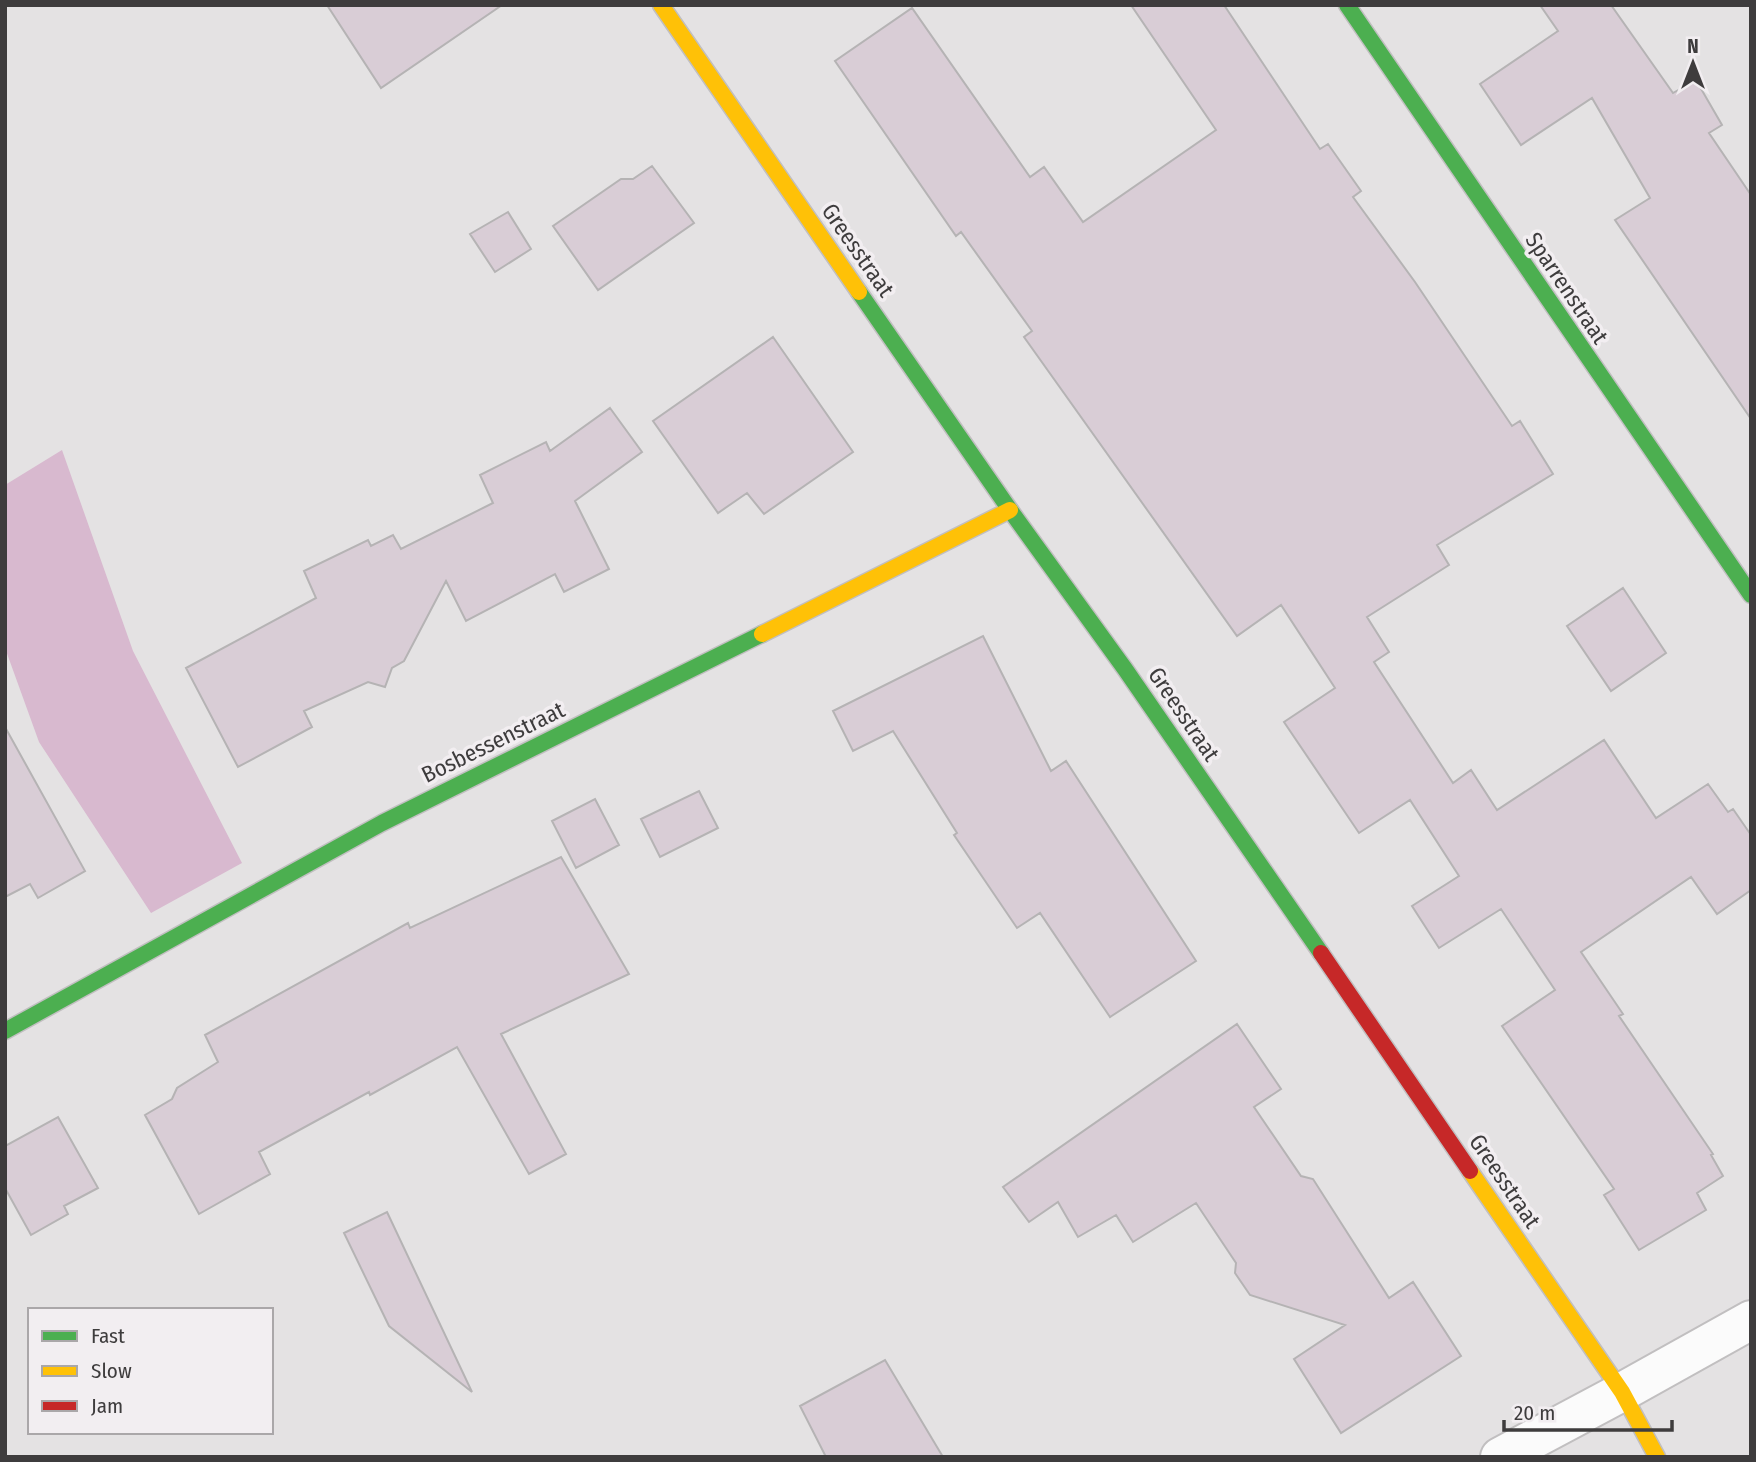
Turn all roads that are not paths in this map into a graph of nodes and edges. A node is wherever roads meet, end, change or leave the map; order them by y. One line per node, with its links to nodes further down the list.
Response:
1 (661, 5): 3 (street, Greesstraat)
2 (1347, 5): 4 (street, Sparrenstraat)
3 (1010, 510): 5 (street, Bosbessenstraat); 7 (street, Greesstraat)
4 (1751, 595)
5 (5, 1031)
6 (1751, 1320): 7 (street)
7 (1622, 1392): 8 (street); 9 (street, Greesstraat)
8 (1500, 1457)
9 (1657, 1457)

